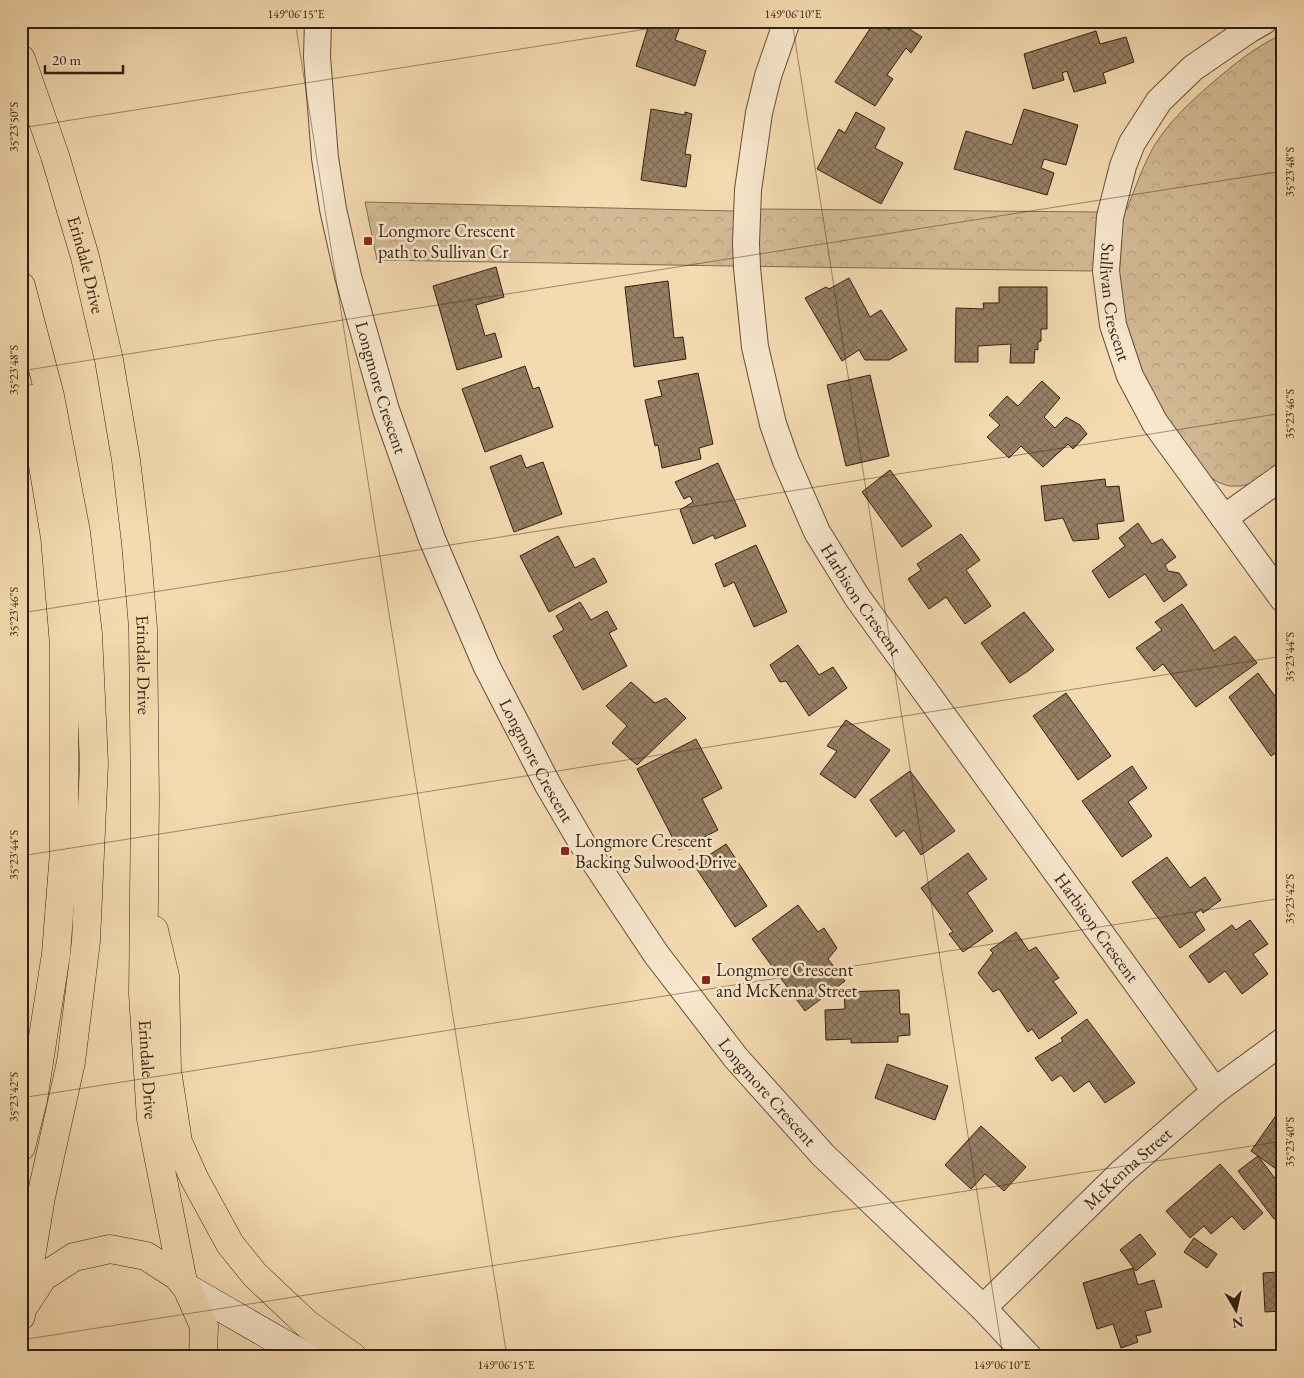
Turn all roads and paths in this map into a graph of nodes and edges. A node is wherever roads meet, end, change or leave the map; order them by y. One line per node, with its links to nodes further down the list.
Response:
1 (318, 21): 15 (street, Longmore Crescent)
2 (787, 21): 12 (street, Harbison Crescent)
3 (1264, 21): 8 (street, Sullivan Crescent)
4 (21, 59): 10 (main road, Erindale Drive)
5 (21, 286): 16 (main road)
6 (21, 352): 13 (main road)
7 (1283, 476): 8 (street)
8 (1224, 518): 9 (street, Sullivan Crescent)
9 (1283, 599)
10 (145, 887): 14 (main road, Erindale Drive); 19 (main road)
11 (1283, 1041): 12 (street, McKenna Street)
12 (1215, 1091): 15 (street, McKenna Street)
13 (21, 1147)
14 (185, 1285): 16 (main road); 17 (main road, Erindale Drive); 18 (main road)
15 (983, 1308): 20 (street, Longmore Crescent)
16 (22, 1312)
17 (203, 1357)
18 (306, 1357)
19 (353, 1357)
20 (1029, 1357)

